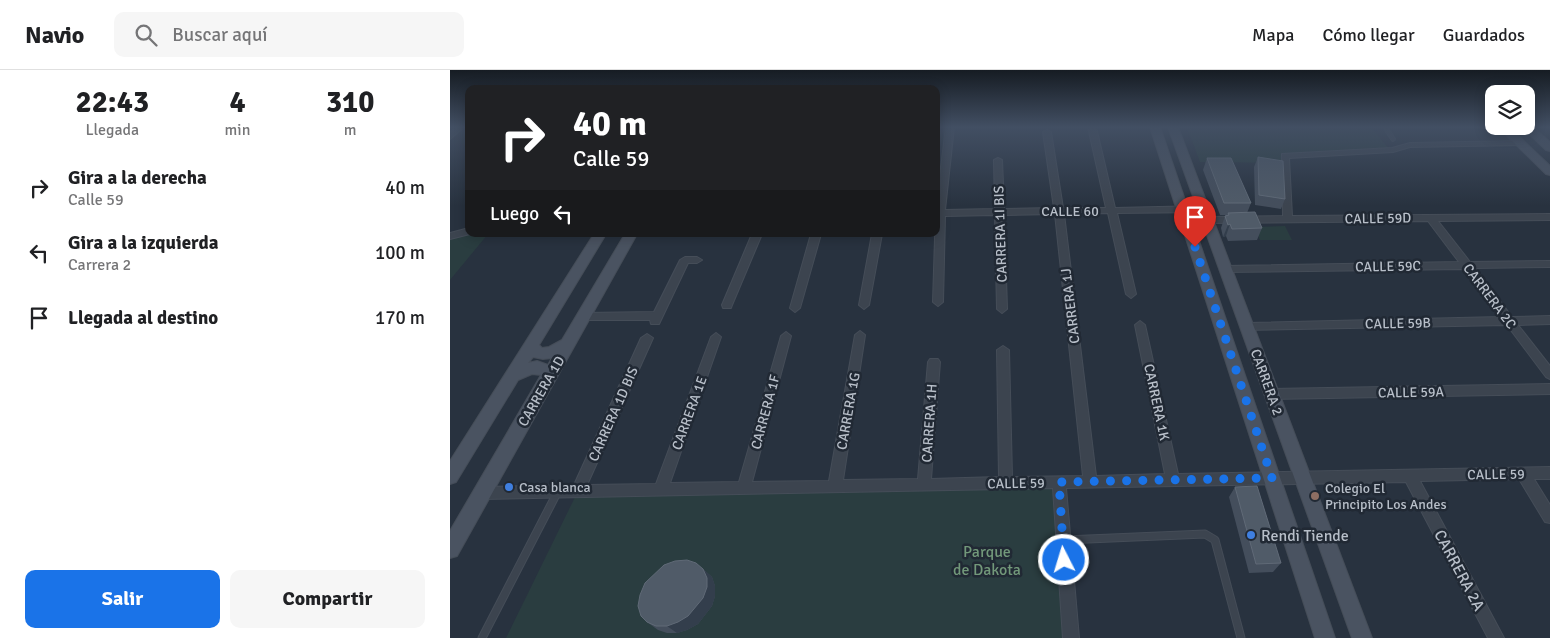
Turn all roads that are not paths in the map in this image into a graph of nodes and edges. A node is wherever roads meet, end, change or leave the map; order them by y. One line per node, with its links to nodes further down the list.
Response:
1 (946, 154): 10 (street)
2 (1050, 154): 12 (street, CARRERA 1J)
3 (1098, 154): 13 (street)
4 (1164, 154): 11 (street, CARRERA 2)
5 (1182, 154): 16 (street, CARRERA 2)
6 (1329, 154): 19 (street)
7 (1531, 154): 9 (street)
8 (998, 160): 14 (street, CARRERA 1I BIS)
9 (1550, 172)
10 (940, 199)
11 (1182, 209): 13 (street, CALLE 60); 16 (street, CALLE 60); 60 (street, CARRERA 2)
12 (1059, 211): 13 (street, CALLE 60); 14 (street, CALLE 60); 64 (street, CARRERA 1J)
13 (1112, 211): 32 (street)
14 (999, 212): 15 (street, CALLE 60); 37 (street, CARRERA 1I BIS)
15 (940, 213)
16 (1205, 215): 19 (street, CALLE 59D); 31 (street, CARRERA 2)
17 (1550, 217): 18 (street, CALLE 59D)
18 (1430, 218): 19 (street, CALLE 59D); 30 (street, CARRERA 2C)
19 (1288, 220)
20 (465, 232): 21 (street)
21 (450, 236)
22 (598, 237): 48 (street)
23 (629, 237): 38 (street, CARRERA 1D)
24 (756, 237): 34 (street)
25 (815, 237): 36 (street)
26 (876, 237): 35 (street)
27 (938, 237): 33 (street)
28 (698, 260): 38 (street)
29 (1550, 264): 30 (street, CALLE 59C)
30 (1467, 265): 31 (street, CALLE 59C); 39 (street, CARRERA 2C)
31 (1225, 269): 42 (street, CARRERA 2)
32 (1131, 294)
33 (938, 302)
34 (727, 305)
35 (864, 305)
36 (796, 308)
37 (1002, 308)
38 (584, 317): 47 (street, CARRERA 1D)
39 (1509, 320): 40 (street, CALLE 59B); 42 (street, CALLE 59B); 51 (street, CARRERA 2C)
40 (1550, 320)
41 (1140, 325): 62 (street, CARRERA 1K)
42 (1246, 326): 55 (street, CARRERA 2)
43 (860, 335): 67 (street, CARRERA 1G)
44 (786, 336): 68 (street, CARRERA 1F)
45 (716, 337): 69 (street, CARRERA 1E)
46 (647, 338): 71 (street, CARRERA 1D BIS)
47 (568, 344): 48 (street); 53 (street, CARRERA 1D)
48 (531, 345): 52 (street)
49 (1003, 350): 65 (street)
50 (934, 362): 66 (street, CARRERA 1H)
51 (1550, 374)
52 (512, 376): 53 (street); 58 (street)
53 (549, 376): 72 (street, CARRERA 1D)
54 (1550, 389): 55 (street, CALLE 59A)
55 (1272, 394): 61 (street, CARRERA 2)
56 (1550, 473): 57 (street, CALLE 59)
57 (1523, 474): 59 (street, CALLE 59); 73 (street)
58 (450, 476)
59 (1410, 476): 61 (street, CALLE 59); 81 (street, CARRERA 2A)
60 (1272, 478): 61 (street, CALLE 59); 62 (street, CALLE 59); 79 (street, CARRERA 2)
61 (1302, 478): 80 (street, CARRERA 2)
62 (1173, 480): 64 (street, CALLE 59)
63 (1059, 482): 64 (street, CALLE 59); 65 (street, CALLE 59); 74 (street)
64 (1090, 482)
65 (1006, 483): 66 (street, CALLE 59)
66 (924, 485): 67 (street, CALLE 59)
67 (835, 486): 68 (street, CALLE 59)
68 (744, 488): 69 (street, CALLE 59)
69 (661, 489): 71 (street, CALLE 59)
70 (558, 491): 71 (street, CALLE 59); 72 (street, CALLE 59); 76 (lane)
71 (578, 491)
72 (483, 493): 75 (street, CARRERA 1D)
73 (1550, 517)
74 (1063, 540): 77 (street); 78 (lane)
75 (450, 549)
76 (482, 638)
77 (1071, 638)
78 (1241, 638)
79 (1325, 638)
80 (1362, 638)
81 (1496, 638)

